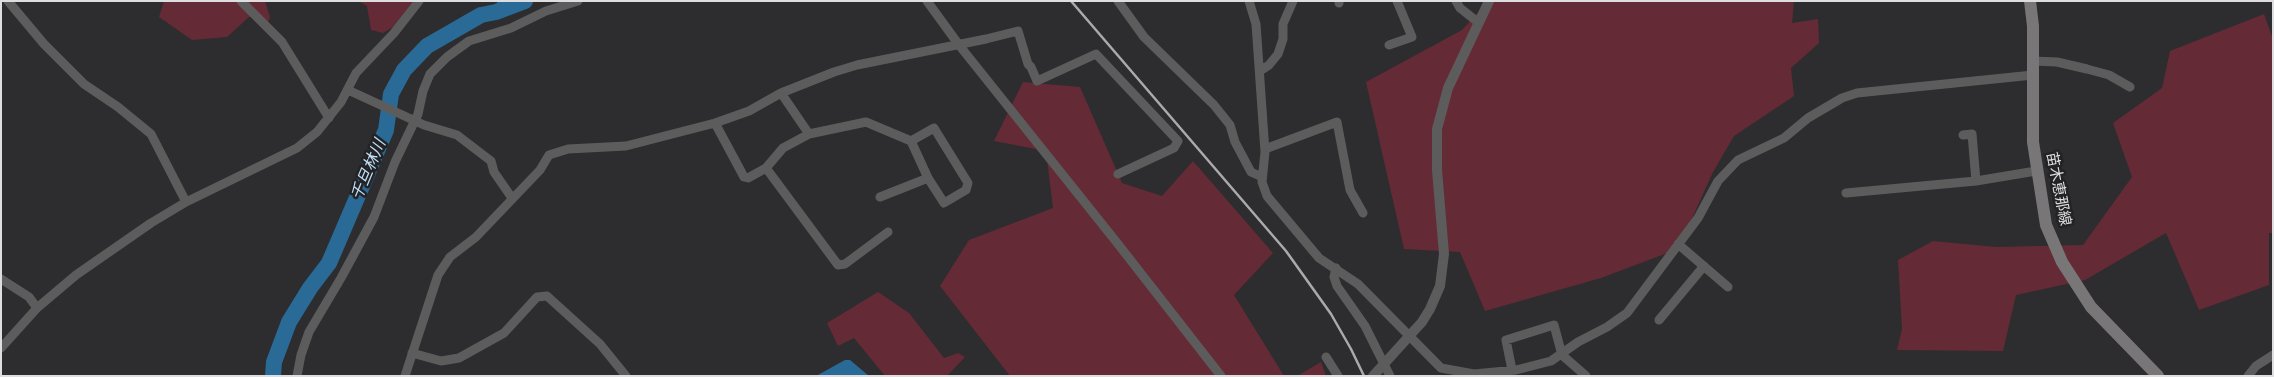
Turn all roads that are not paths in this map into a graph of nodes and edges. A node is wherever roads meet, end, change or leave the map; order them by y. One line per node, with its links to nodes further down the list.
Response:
1 (8, 1): 38 (street)
2 (242, 1): 22 (street)
3 (419, 1): 20 (street)
4 (578, 1): 23 (street)
5 (926, 1): 14 (street)
6 (1118, 1): 33 (street)
7 (1249, 1): 17 (street)
8 (1293, 1): 17 (street)
9 (1397, 1): 15 (street)
10 (1456, 1): 13 (street)
11 (1490, 1): 13 (street)
12 (2030, 1): 16 (main road, 苗木恵那線)
13 (1479, 22): 48 (street)
14 (959, 45): 21 (street); 31 (street); 58 (street)
15 (1390, 45)
16 (2033, 61): 18 (main road, 苗木恵那線); 19 (street)
17 (1260, 71): 28 (street)
18 (2033, 76): 30 (main road, 苗木恵那線); 41 (street)
19 (2130, 87)
20 (348, 90): 22 (street); 23 (street)
21 (781, 93): 24 (street); 25 (street)
22 (329, 118): 38 (street)
23 (411, 118): 37 (street); 55 (street)
24 (715, 123): 29 (street); 37 (street)
25 (809, 134): 27 (street); 29 (street)
26 (1963, 135): 34 (street)
27 (911, 141): 32 (street); 32 (street)
28 (1265, 148): 33 (street); 39 (street)
29 (766, 168): 40 (street)
30 (2036, 172): 34 (street); 63 (main road, 苗木恵那線)
31 (1118, 174)
32 (928, 178): 36 (street)
33 (1262, 178): 43 (street)
34 (1976, 181): 35 (street)
35 (1846, 193)
36 (880, 197)
37 (512, 198): 50 (street)
38 (186, 202): 46 (street)
39 (1363, 213)
40 (888, 232)
41 (1678, 244): 42 (street); 51 (street)
42 (1704, 266): 45 (street); 47 (street)
43 (1336, 268): 48 (street); 61 (street)
44 (1, 279): 46 (street)
45 (1728, 287)
46 (37, 308): 49 (street)
47 (1659, 320)
48 (1409, 335): 54 (street); 60 (street)
49 (1, 348)
50 (412, 353): 56 (street); 57 (street)
51 (1562, 355): 54 (street); 54 (street); 62 (street)
52 (2273, 355): 64 (street)
53 (1326, 357): 59 (street)
54 (1512, 370)
55 (297, 376)
56 (404, 376)
57 (626, 376)
58 (1220, 376)
59 (1338, 376)
60 (1373, 376)
61 (1390, 376)
62 (1586, 376)
63 (2158, 376)
64 (2248, 376)

